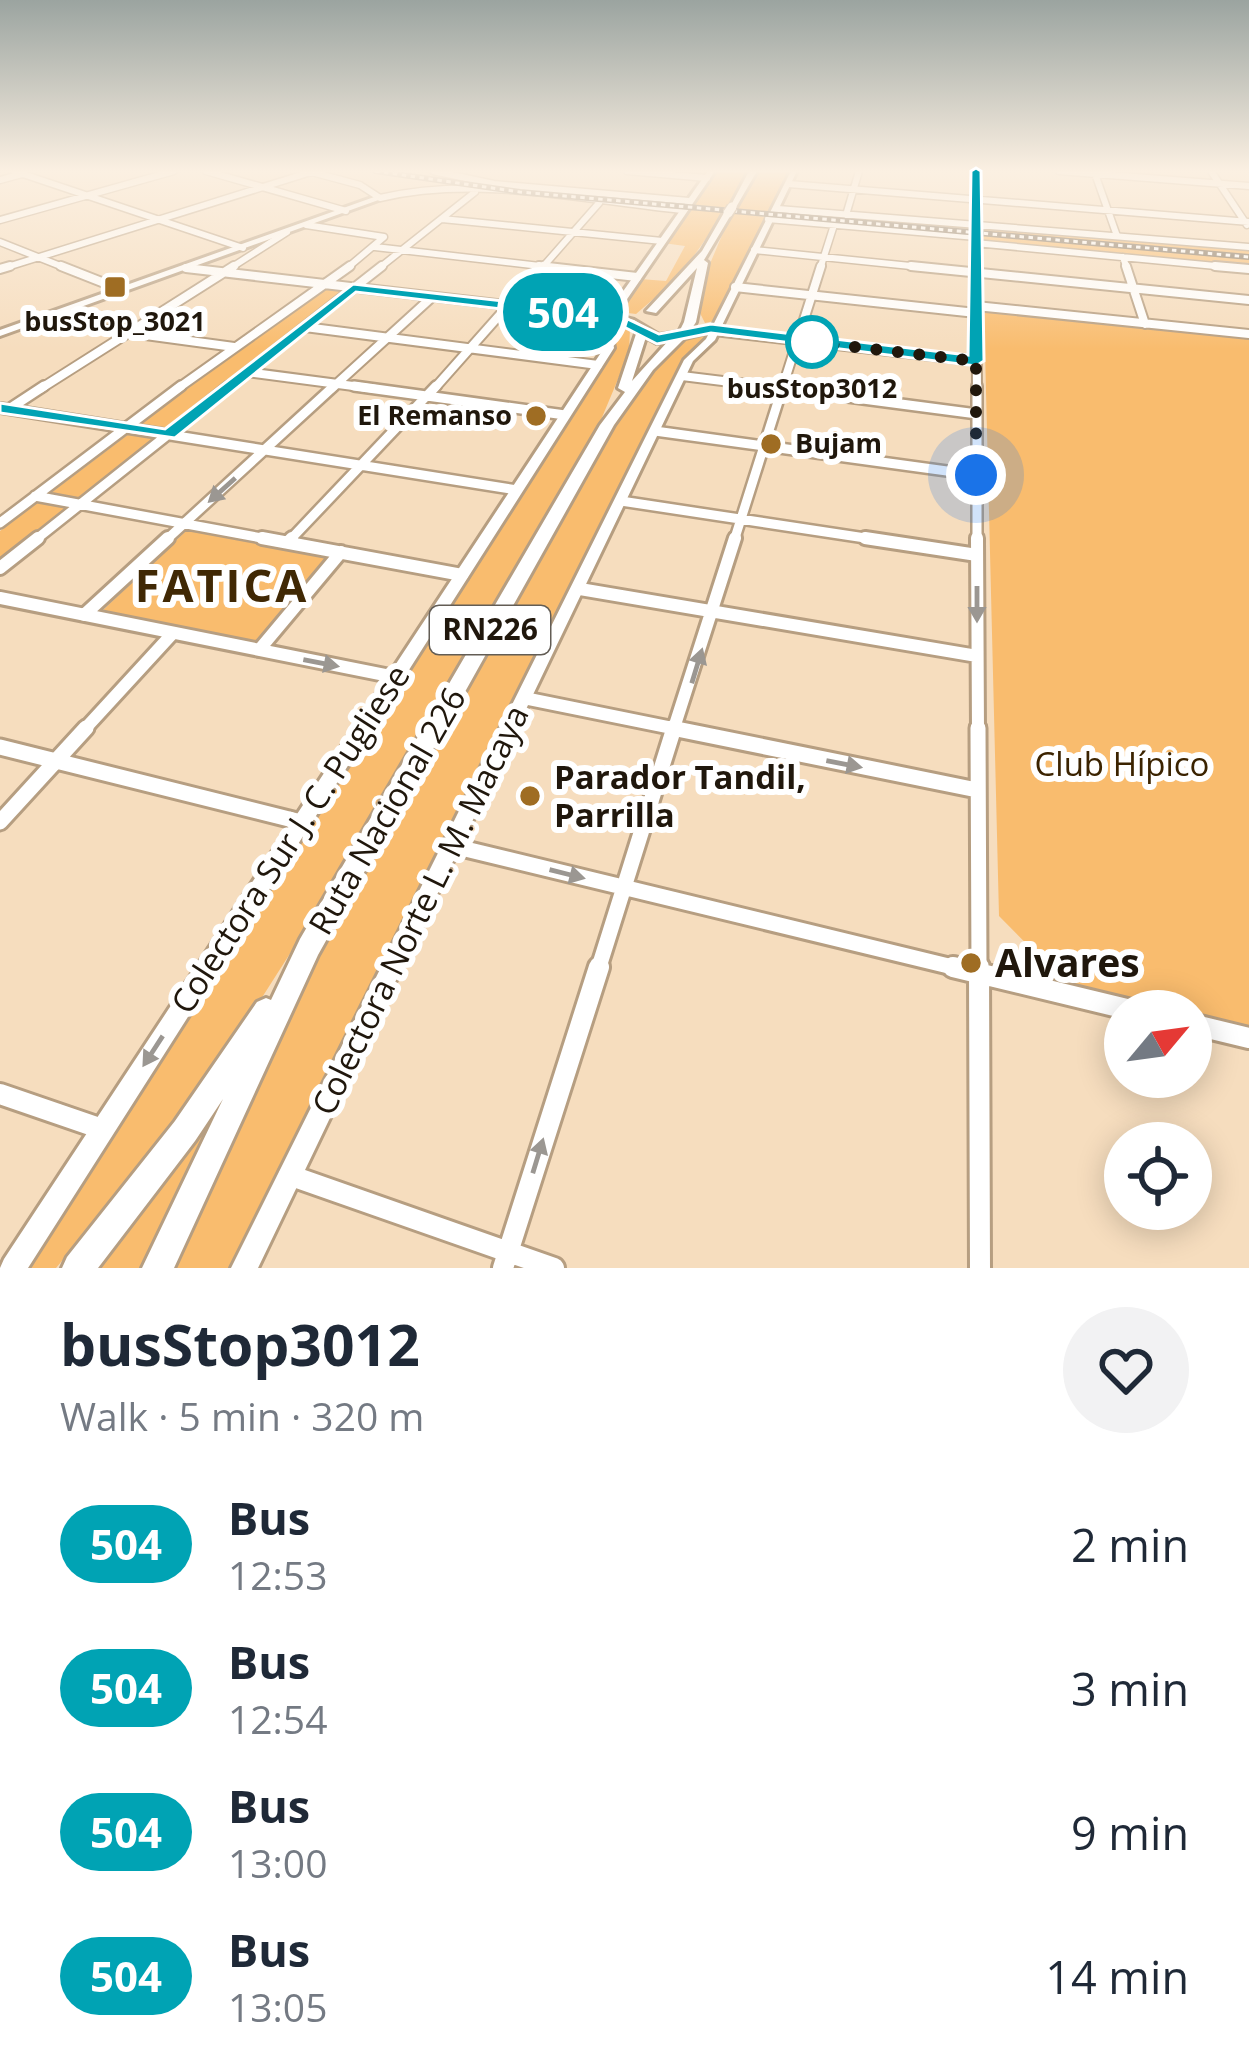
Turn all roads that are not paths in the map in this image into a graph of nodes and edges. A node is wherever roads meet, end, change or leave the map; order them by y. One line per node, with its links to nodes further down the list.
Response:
1 (124, 230): 27 (street)
2 (192, 230): 21 (street)
3 (292, 230): 15 (main road)
4 (342, 230): 22 (street)
5 (428, 230): 25 (street)
6 (554, 230): 16 (street)
7 (669, 230): 19 (main road, Colectora Sur J. C. Pugliese)
8 (718, 230): 26 (highway, Ruta Nacional 226 / RN226)
9 (763, 230): 24 (main road, Colectora Norte L. M. Macaya)
10 (833, 230): 28 (street)
11 (884, 230): 18 (street)
12 (976, 230): 18 (street)
13 (1035, 230): 17 (street)
14 (1115, 230): 17 (street)
15 (287, 232): 21 (main road); 34 (street)
16 (572, 232): 19 (street); 30 (street)
17 (1117, 236): 23 (street)
18 (976, 240): 29 (street); 35 (street)
19 (662, 241): 36 (main road, Colectora Sur J. C. Pugliese)
20 (0, 242): 27 (street)
21 (244, 248): 31 (main road)
22 (375, 248): 25 (street); 37 (street)
23 (1249, 248)
24 (754, 250): 28 (street); 38 (main road, Colectora Norte L. M. Macaya)
25 (402, 251): 30 (street); 39 (street)
26 (706, 252): 47 (highway, Ruta Nacional 226 / RN226); 49 (highway, Ruta Nacional 226 / RN226)
27 (38, 257): 33 (street); 41 (street)
28 (824, 257): 35 (street); 42 (street)
29 (1123, 257): 32 (street); 40 (street)
30 (542, 266): 36 (street); 45 (street)
31 (186, 268): 34 (street); 41 (main road)
32 (1249, 268)
33 (0, 269)
34 (224, 272): 37 (street); 56 (street)
35 (976, 272): 40 (street); 46 (street)
36 (638, 277): 48 (main road, Colectora Sur J. C. Pugliese)
37 (323, 284): 39 (street); 61 (street)
38 (734, 287): 42 (street); 53 (main road, Colectora Norte L. M. Macaya)
39 (353, 288): 43 (street); 52 (street)
40 (1133, 288): 44 (street); 51 (street)
41 (122, 290): 50 (main road)
42 (814, 296): 46 (street); 60 (street)
43 (432, 297): 45 (street); 59 (street)
44 (1249, 300)
45 (505, 306): 48 (street); 62 (street)
46 (976, 309): 51 (street); 63 (street)
47 (651, 312): 48 (highway); 49 (highway); 54 (highway, Ruta Nacional 226 / RN226)
48 (610, 317): 54 (highway); 64 (main road, Colectora Sur J. C. Pugliese)
49 (690, 317): 53 (highway); 57 (highway, Ruta Nacional 226 / RN226)
50 (35, 320): 55 (main road); 56 (street)
51 (1145, 324): 58 (street)
52 (305, 326): 59 (street); 65 (street)
53 (714, 330): 57 (highway); 60 (street); 66 (main road, Colectora Norte L. M. Macaya)
54 (641, 332): 57 (highway); 73 (highway, Ruta Nacional 226 / RN226)
55 (0, 333)
56 (128, 333): 61 (street); 70 (street)
57 (682, 334): 73 (highway, Ruta Nacional 226 / RN226)
58 (1249, 334)
59 (390, 337): 62 (street); 67 (street)
60 (799, 341): 63 (street); 68 (street)
61 (233, 347): 74 (street)
62 (470, 348): 64 (street); 69 (street)
63 (976, 361): 71 (street)
64 (598, 365): 72 (main road, Colectora Sur J. C. Pugliese)
65 (247, 372): 67 (street); 76 (street)
66 (682, 376): 68 (street); 75 (main road, Colectora Norte L. M. Macaya)
67 (340, 384): 69 (street); 78 (street)
68 (782, 389): 71 (street); 77 (street)
69 (428, 396): 72 (street); 79 (street)
70 (3, 411): 74 (street)
71 (977, 413): 80 (street)
72 (565, 415): 81 (main road, Colectora Sur J. C. Pugliese)
73 (608, 425): 110 (highway, Ruta Nacional 226 / RN226)
74 (128, 428): 76 (street); 82 (street)
75 (655, 431): 77 (street); 83 (main road, Colectora Norte L. M. Macaya)
76 (168, 435): 78 (street); 84 (street)
77 (766, 446): 80 (street); 85 (street)
78 (265, 450): 79 (street); 87 (street, one-way to 87)
79 (363, 465): 81 (street); 88 (street)
80 (976, 475): 90 (street)
81 (518, 490): 92 (main road, Colectora Sur J. C. Pugliese)
82 (35, 496): 84 (street); 86 (street)
83 (621, 501): 85 (street); 93 (main road, Colectora Norte L. M. Macaya)
84 (80, 505): 87 (street); 91 (street)
85 (743, 520): 90 (street); 95 (street)
86 (0, 523)
87 (185, 524): 88 (street); 96 (street)
88 (287, 542): 89 (street)
89 (341, 552): 92 (street); 98 (street)
90 (977, 555): 99 (street, one-way to 99)
91 (0, 568)
92 (462, 575): 100 (main road, Colectora Sur J. C. Pugliese)
93 (580, 589): 95 (street); 101 (main road, Colectora Norte L. M. Macaya)
94 (0, 598): 96 (street)
95 (715, 609): 99 (street); 102 (street, one-way to 95)
96 (84, 615): 97 (street)
97 (173, 633): 98 (street); 104 (street)
98 (259, 650): 100 (street, one-way to 100)
99 (977, 656): 105 (street)
100 (394, 677): 107 (main road, Colectora Sur J. C. Pugliese)
101 (524, 698): 102 (street); 108 (main road, Colectora Norte L. M. Macaya)
102 (677, 731): 105 (street, one-way to 105); 109 (street)
103 (0, 746): 104 (street)
104 (58, 760): 106 (street); 107 (street)
105 (977, 790): 111 (street)
106 (0, 822)
107 (301, 822): 116 (main road, Colectora Sur J. C. Pugliese, one-way to 116)
108 (453, 846): 109 (street, one-way to 109); 117 (main road, Colectora Norte L. M. Macaya)
109 (622, 888): 111 (street); 118 (street, one-way to 109)
110 (309, 947): 120 (highway, Ruta Nacional 226 / RN226); 121 (highway, Ruta Nacional 226 / RN226)
111 (982, 975): 112 (street); 124 (street)
112 (1104, 1004)
113 (1212, 1029): 114 (street)
114 (1249, 1038)
115 (0, 1094): 116 (street)
116 (102, 1129): 119 (main road, Colectora Sur J. C. Pugliese)
117 (290, 1175): 118 (street); 122 (main road, Colectora Norte L. M. Macaya)
118 (506, 1260): 123 (street)
119 (13, 1268)
120 (78, 1268)
121 (158, 1268)
122 (244, 1268)
123 (554, 1268)
124 (980, 1268)

